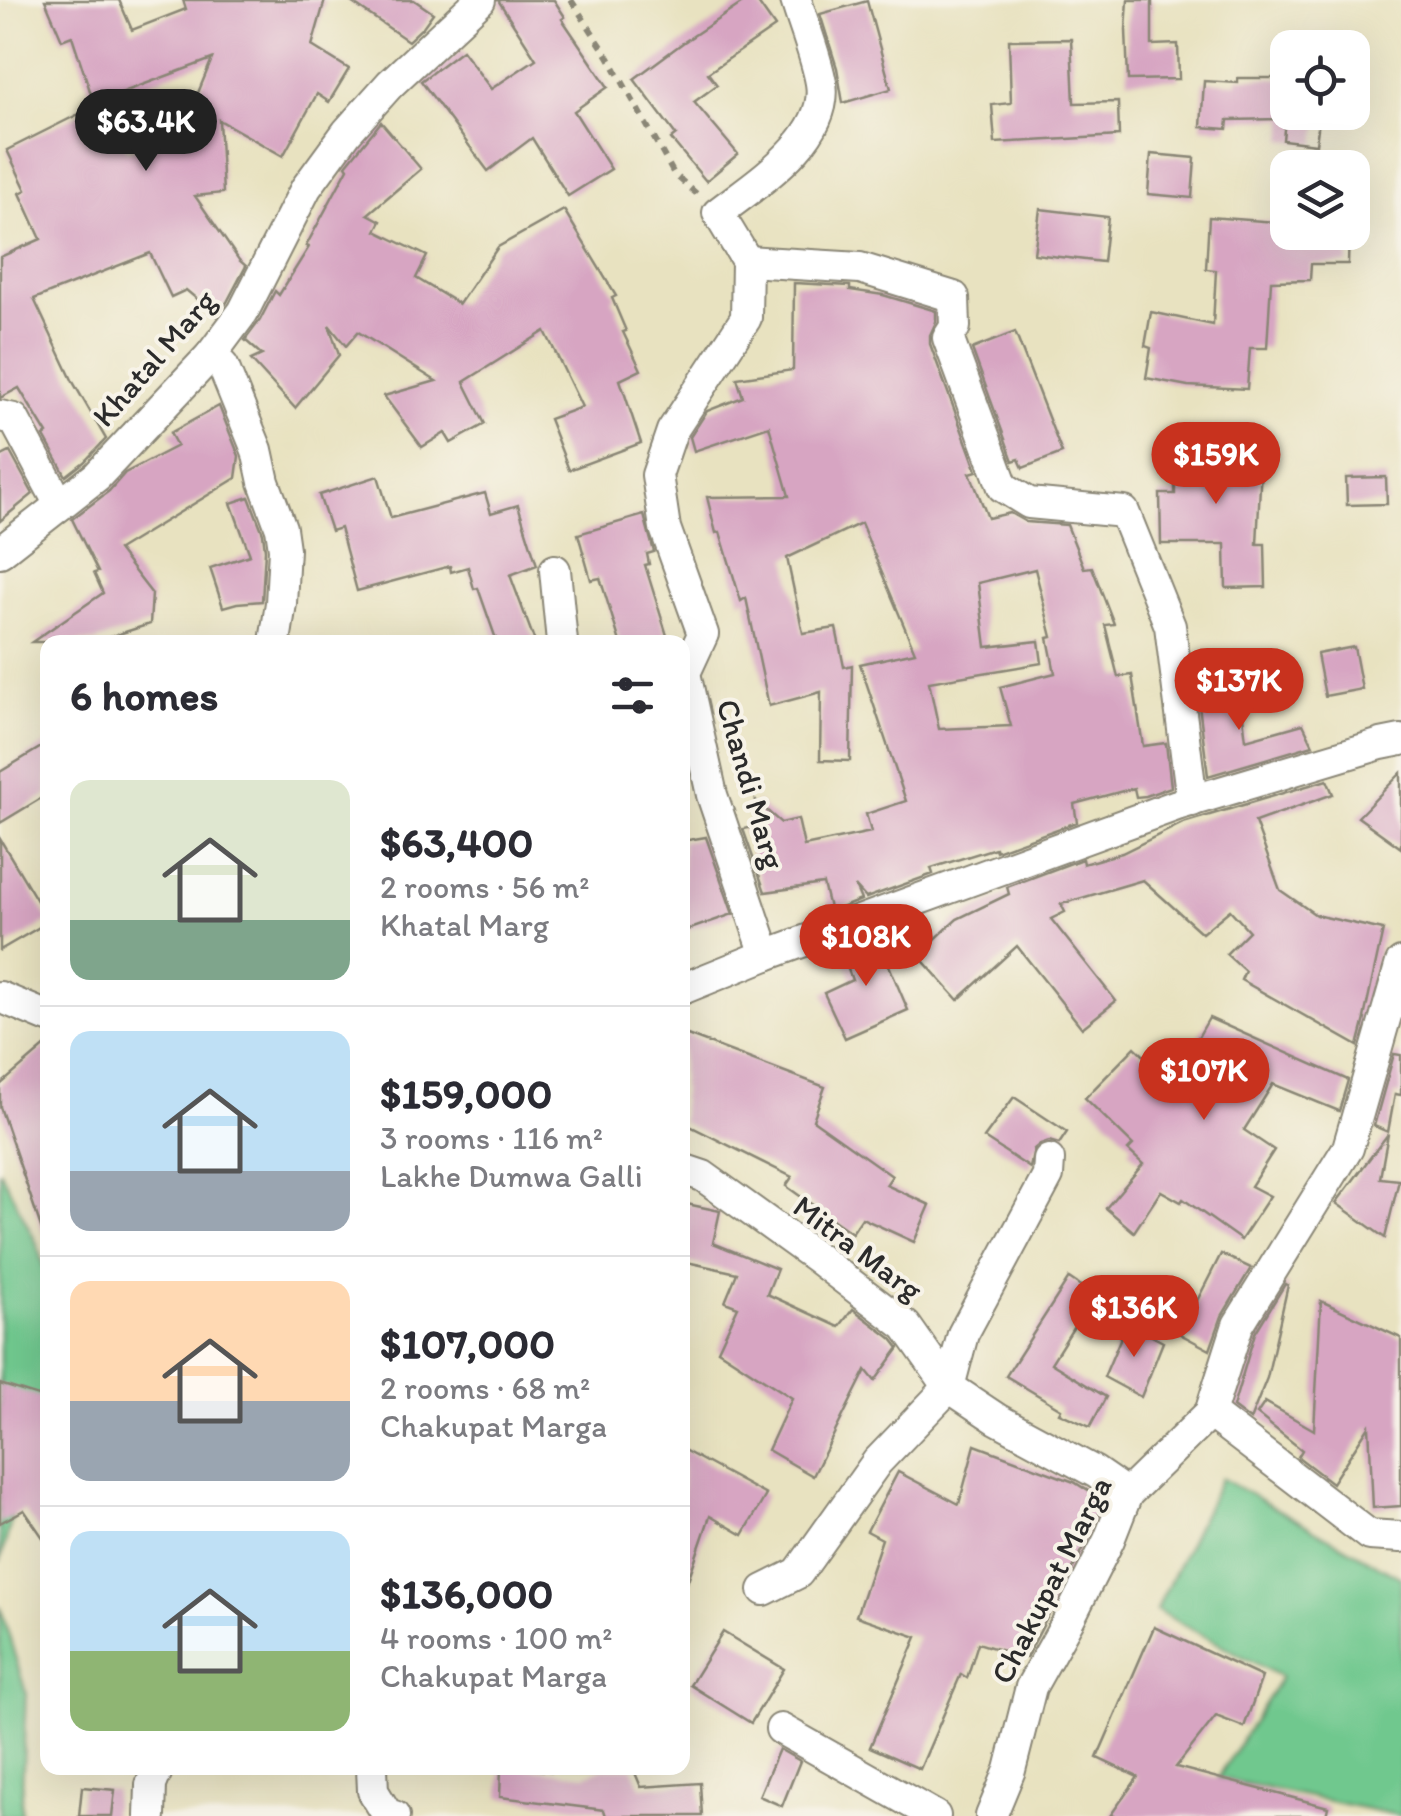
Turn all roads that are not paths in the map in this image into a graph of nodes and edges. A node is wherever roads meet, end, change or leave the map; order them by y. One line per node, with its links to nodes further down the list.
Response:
1 (480, 0): 4 (street, Khatal Marg)
2 (796, 0): 3 (street)
3 (747, 260): 11 (street, Chandi Marg); 14 (street)
4 (211, 355): 6 (street, Khatal Marg); 9 (street)
5 (0, 416): 6 (street)
6 (60, 506): 7 (street, Khatal Marg)
7 (0, 552)
8 (554, 570): 10 (street)
9 (276, 635)
10 (561, 635)
11 (690, 663)
12 (690, 696): 15 (street, Chandi Marg)
13 (1401, 740): 14 (street)
14 (1192, 800): 15 (street)
15 (766, 955): 17 (street)
16 (1401, 963): 23 (street, Chakupat Marga)
17 (690, 987)
18 (0, 997): 19 (street)
19 (40, 1014)
20 (1049, 1160): 22 (street)
21 (690, 1172): 22 (street, Mitra Marg)
22 (949, 1387): 24 (street, Mitra Marg); 26 (street)
23 (1210, 1413): 24 (street, Chakupat Marga); 25 (street)
24 (1127, 1494): 33 (street, Chakupat Marga)
25 (1401, 1537)
26 (764, 1590)
27 (781, 1729): 32 (street)
28 (155, 1775): 30 (street)
29 (372, 1775): 31 (street)
30 (150, 1816)
31 (394, 1816)
32 (934, 1816)
33 (992, 1816)

